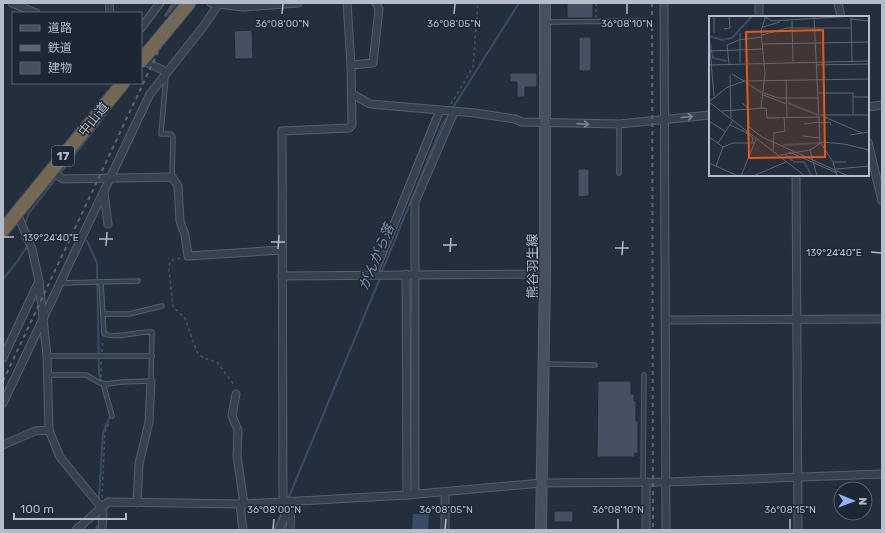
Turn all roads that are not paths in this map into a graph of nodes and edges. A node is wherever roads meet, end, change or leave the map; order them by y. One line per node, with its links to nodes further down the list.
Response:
1 (12, 3): 12 (street)
2 (160, 3): 17 (street)
3 (189, 3): 18 (highway)
4 (298, 3): 11 (street)
5 (347, 3): 20 (street)
6 (376, 3): 20 (street)
7 (545, 3): 16 (main road, 熊谷羽生線)
8 (664, 3): 28 (street)
9 (759, 3): 13 (street)
10 (838, 3): 14 (street)
11 (214, 4): 21 (street)
12 (34, 12)
13 (759, 16)
14 (841, 16)
15 (645, 21): 16 (lane)
16 (546, 22): 29 (main road, 熊谷羽生線)
17 (142, 27)
18 (142, 59)
19 (142, 60): 21 (street)
20 (351, 65): 23 (street)
21 (167, 72): 35 (street); 36 (lane)
22 (122, 84): 33 (highway, 中山道 / 17)
23 (352, 94): 26 (street); 44 (street)
24 (882, 105): 25 (street)
25 (869, 107)
26 (447, 111): 29 (street); 38 (street); 40 (street)
27 (709, 115): 28 (street, one-way to 27)
28 (664, 119): 30 (street); 59 (street)
29 (544, 122): 30 (street, one-way to 30); 48 (main road, 熊谷羽生線)
30 (619, 124): 32 (lane)
31 (869, 146): 39 (street)
32 (619, 173)
33 (56, 175): 35 (street); 41 (highway, 中山道 / 17)
34 (796, 176): 57 (street)
35 (110, 177): 36 (street); 37 (street)
36 (172, 177): 44 (street)
37 (104, 193): 42 (street); 53 (street)
38 (406, 199): 40 (street); 45 (street)
39 (882, 201)
40 (415, 202): 47 (street)
41 (17, 213): 43 (highway, 中山道 / 17); 50 (street)
42 (108, 224)
43 (3, 230)
44 (282, 250): 49 (street)
45 (375, 274): 46 (street); 49 (street)
46 (406, 274): 47 (street); 81 (street)
47 (414, 274): 48 (street); 80 (street)
48 (545, 274): 63 (main road, 熊谷羽生線)
49 (282, 276): 82 (street)
50 (40, 281): 56 (street); 62 (street)
51 (138, 281): 52 (lane)
52 (101, 282): 53 (lane); 55 (lane)
53 (59, 283): 56 (street)
54 (162, 306): 55 (lane)
55 (103, 314): 61 (lane)
56 (43, 318): 60 (street); 70 (street)
57 (797, 319): 58 (street); 59 (street); 75 (street)
58 (882, 319)
59 (666, 320): 77 (street)
60 (47, 356): 61 (lane); 65 (street)
61 (152, 356): 67 (lane)
62 (3, 358)
63 (544, 364): 64 (lane); 78 (main road, 熊谷羽生線)
64 (594, 364)
65 (47, 375): 68 (lane); 72 (street)
66 (644, 375): 76 (lane)
67 (151, 381): 68 (lane); 83 (street)
68 (101, 383): 71 (lane)
69 (236, 394): 84 (street)
70 (3, 403)
71 (112, 416)
72 (49, 430): 73 (street); 85 (street)
73 (3, 446)
74 (882, 474): 75 (street)
75 (798, 476): 77 (street); 95 (street)
76 (645, 482): 77 (street); 78 (street); 93 (street)
77 (667, 482): 94 (street)
78 (542, 484): 79 (street); 92 (main road, 熊谷羽生線)
79 (445, 492): 80 (street); 91 (street)
80 (415, 494): 81 (street)
81 (406, 495): 82 (street)
82 (287, 502): 84 (street); 89 (street); 90 (street)
83 (137, 503): 84 (street); 85 (street)
84 (242, 504): 88 (street)
85 (103, 505): 86 (street); 87 (street)
86 (76, 530)
87 (102, 530)
88 (243, 530)
89 (279, 530)
90 (290, 530)
91 (445, 530)
92 (542, 530)
93 (646, 530)
94 (666, 530)
95 (798, 530)

